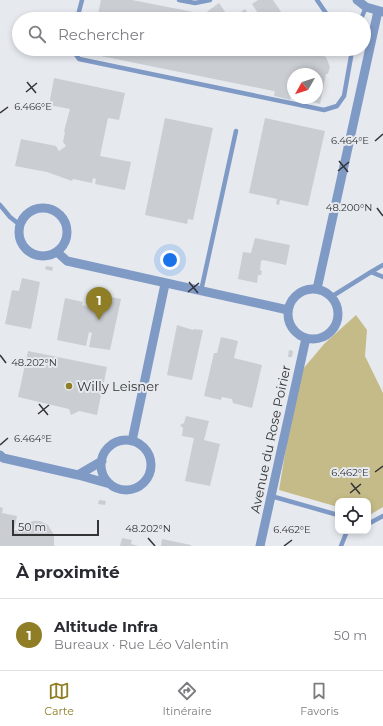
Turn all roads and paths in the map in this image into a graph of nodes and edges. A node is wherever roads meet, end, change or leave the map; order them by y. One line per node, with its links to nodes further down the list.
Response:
1 (82, 0): 8 (lane)
2 (179, 0): 3 (lane)
3 (210, 0)
4 (317, 0): 9 (lane)
5 (357, 0): 6 (street)
6 (366, 7): 7 (street); 10 (lane)
7 (380, 11): 11 (street)
8 (79, 12)
9 (325, 12)
10 (364, 12)
11 (371, 51)
12 (77, 56): 13 (lane)
13 (351, 56)
14 (370, 56): 23 (street)
15 (236, 130): 24 (lane)
16 (0, 205): 17 (lane)
17 (20, 225): 18 (street); 18 (street)
18 (58, 252): 22 (street)
19 (383, 265): 20 (lane)
20 (371, 272): 21 (lane); 25 (lane)
21 (383, 277)
22 (165, 284): 24 (street); 28 (street)
23 (317, 289): 25 (street); 26 (street)
24 (201, 291): 26 (street)
25 (331, 297): 27 (street)
26 (288, 310): 27 (street)
27 (306, 338): 33 (street, Avenue du Rose Poirier)
28 (132, 441): 30 (street); 32 (street)
29 (0, 455): 31 (street)
30 (102, 461): 31 (street); 32 (street)
31 (78, 475): 32 (street)
32 (110, 484)
33 (271, 496): 34 (lane); 38 (street, Avenue du Rose Poirier)
34 (335, 514)
35 (383, 516): 36 (lane)
36 (371, 522)
37 (346, 534): 39 (lane)
38 (260, 546)
39 (341, 546)

